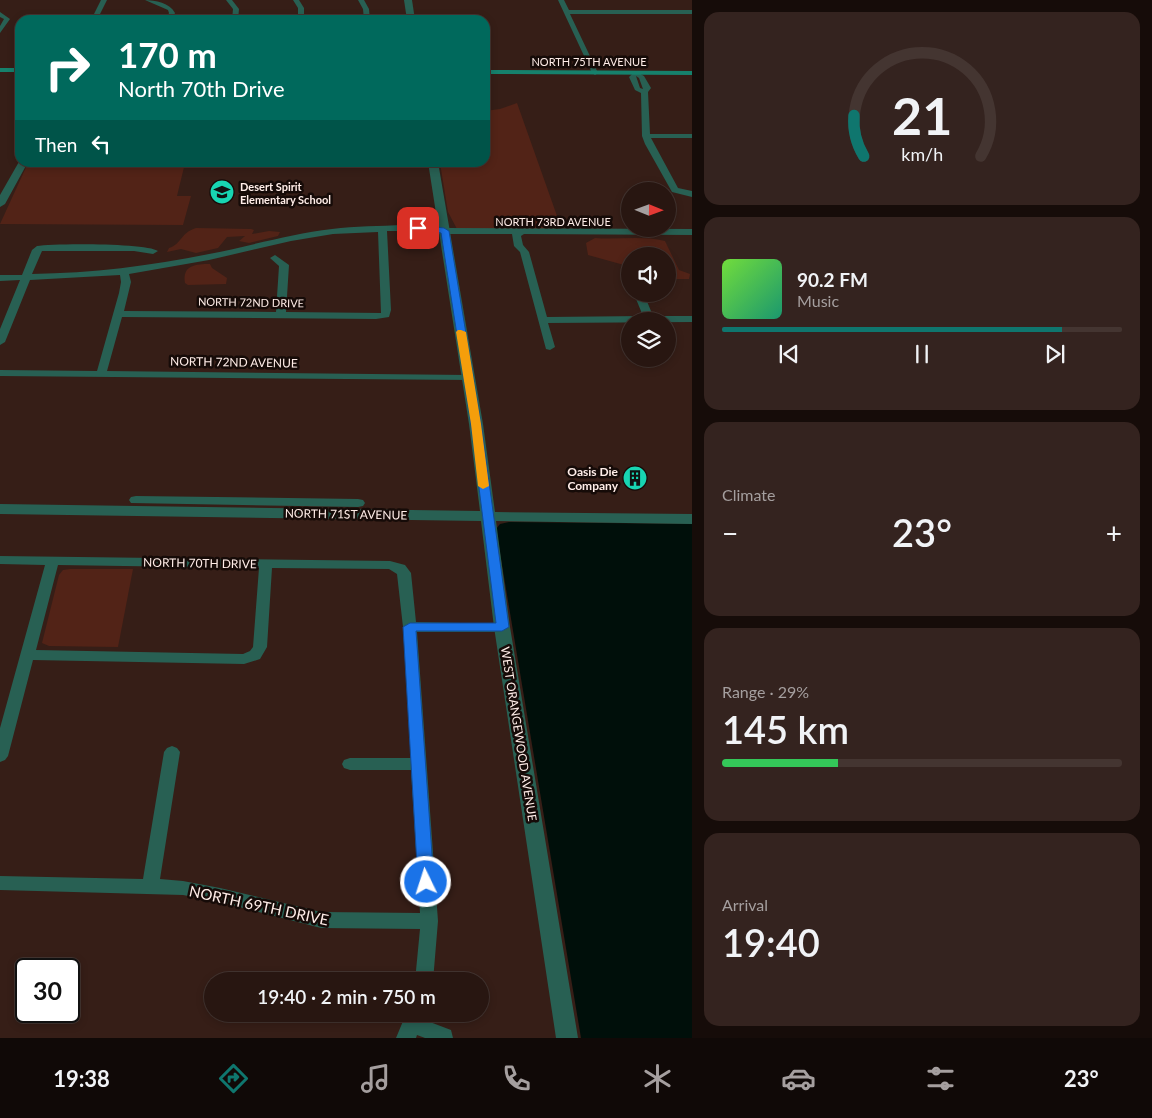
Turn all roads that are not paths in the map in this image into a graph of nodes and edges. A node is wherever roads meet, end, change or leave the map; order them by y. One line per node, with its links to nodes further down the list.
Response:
1 (104, 0): 11 (street)
2 (148, 0): 12 (street)
3 (229, 0): 13 (street)
4 (296, 0): 14 (street)
5 (361, 0): 15 (street)
6 (408, 0): 16 (street)
7 (561, 0): 8 (street)
8 (566, 12): 9 (street); 21 (street)
9 (692, 12)
10 (0, 14): 17 (street)
11 (96, 15)
12 (171, 15)
13 (236, 15)
14 (300, 15)
15 (366, 15)
16 (410, 15)
17 (1, 27)
18 (0, 70): 19 (main road)
19 (15, 70)
20 (490, 72): 21 (main road, NORTH 75TH AVENUE)
21 (595, 73): 22 (main road, NORTH 75TH AVENUE)
22 (635, 73): 23 (main road, NORTH 75TH AVENUE); 24 (street)
23 (692, 73)
24 (646, 136): 25 (street); 28 (street)
25 (692, 136)
26 (20, 167): 29 (street)
27 (434, 167): 31 (street, WEST ORANGEWOOD AVENUE)
28 (692, 194)
29 (0, 204)
30 (382, 229): 31 (street, NORTH 73RD AVENUE); 36 (street, NORTH 73RD AVENUE); 41 (street, NORTH 72ND DRIVE)
31 (444, 231): 32 (street, NORTH 73RD AVENUE); 50 (street, WEST ORANGEWOOD AVENUE)
32 (521, 232): 33 (street, NORTH 73RD AVENUE); 44 (street)
33 (692, 232)
34 (154, 251): 38 (street)
35 (275, 258): 41 (street)
36 (124, 272): 38 (street, NORTH 73RD AVENUE); 40 (street)
37 (0, 274): 38 (street, NORTH 73RD AVENUE)
38 (26, 276): 39 (street, NORTH 73RD AVENUE); 46 (street)
39 (0, 278)
40 (118, 314): 41 (street, NORTH 72ND DRIVE); 49 (street)
41 (281, 315)
42 (676, 319): 43 (street)
43 (692, 319)
44 (542, 320): 45 (street); 47 (street)
45 (621, 320)
46 (0, 342)
47 (550, 346)
48 (0, 373): 49 (street, NORTH 72ND AVENUE)
49 (101, 374): 50 (street, NORTH 72ND AVENUE)
50 (468, 378): 55 (street, WEST ORANGEWOOD AVENUE)
51 (0, 499): 52 (street, NORTH 71ST AVENUE)
52 (192, 506): 53 (street, NORTH 71ST AVENUE); 55 (street, NORTH 71ST AVENUE)
53 (0, 509)
54 (692, 509): 55 (street, NORTH 71ST AVENUE)
55 (486, 511): 56 (street, NORTH 71ST AVENUE); 61 (street, WEST ORANGEWOOD AVENUE)
56 (692, 519)
57 (0, 560): 58 (street, NORTH 70TH DRIVE)
58 (53, 561): 59 (street, NORTH 70TH DRIVE); 62 (street)
59 (266, 564): 60 (street, NORTH 70TH DRIVE); 62 (street)
60 (410, 627): 61 (street); 66 (street)
61 (502, 627): 73 (street, WEST ORANGEWOOD AVENUE)
62 (27, 655): 64 (street)
63 (172, 752): 68 (street)
64 (0, 756)
65 (350, 764): 66 (street)
66 (419, 764): 69 (street)
67 (0, 883): 68 (street, NORTH 69TH DRIVE)
68 (150, 886): 69 (street, NORTH 69TH DRIVE)
69 (429, 921): 70 (street)
70 (425, 972)
71 (411, 1025): 72 (street)
72 (444, 1036)
73 (567, 1038)

